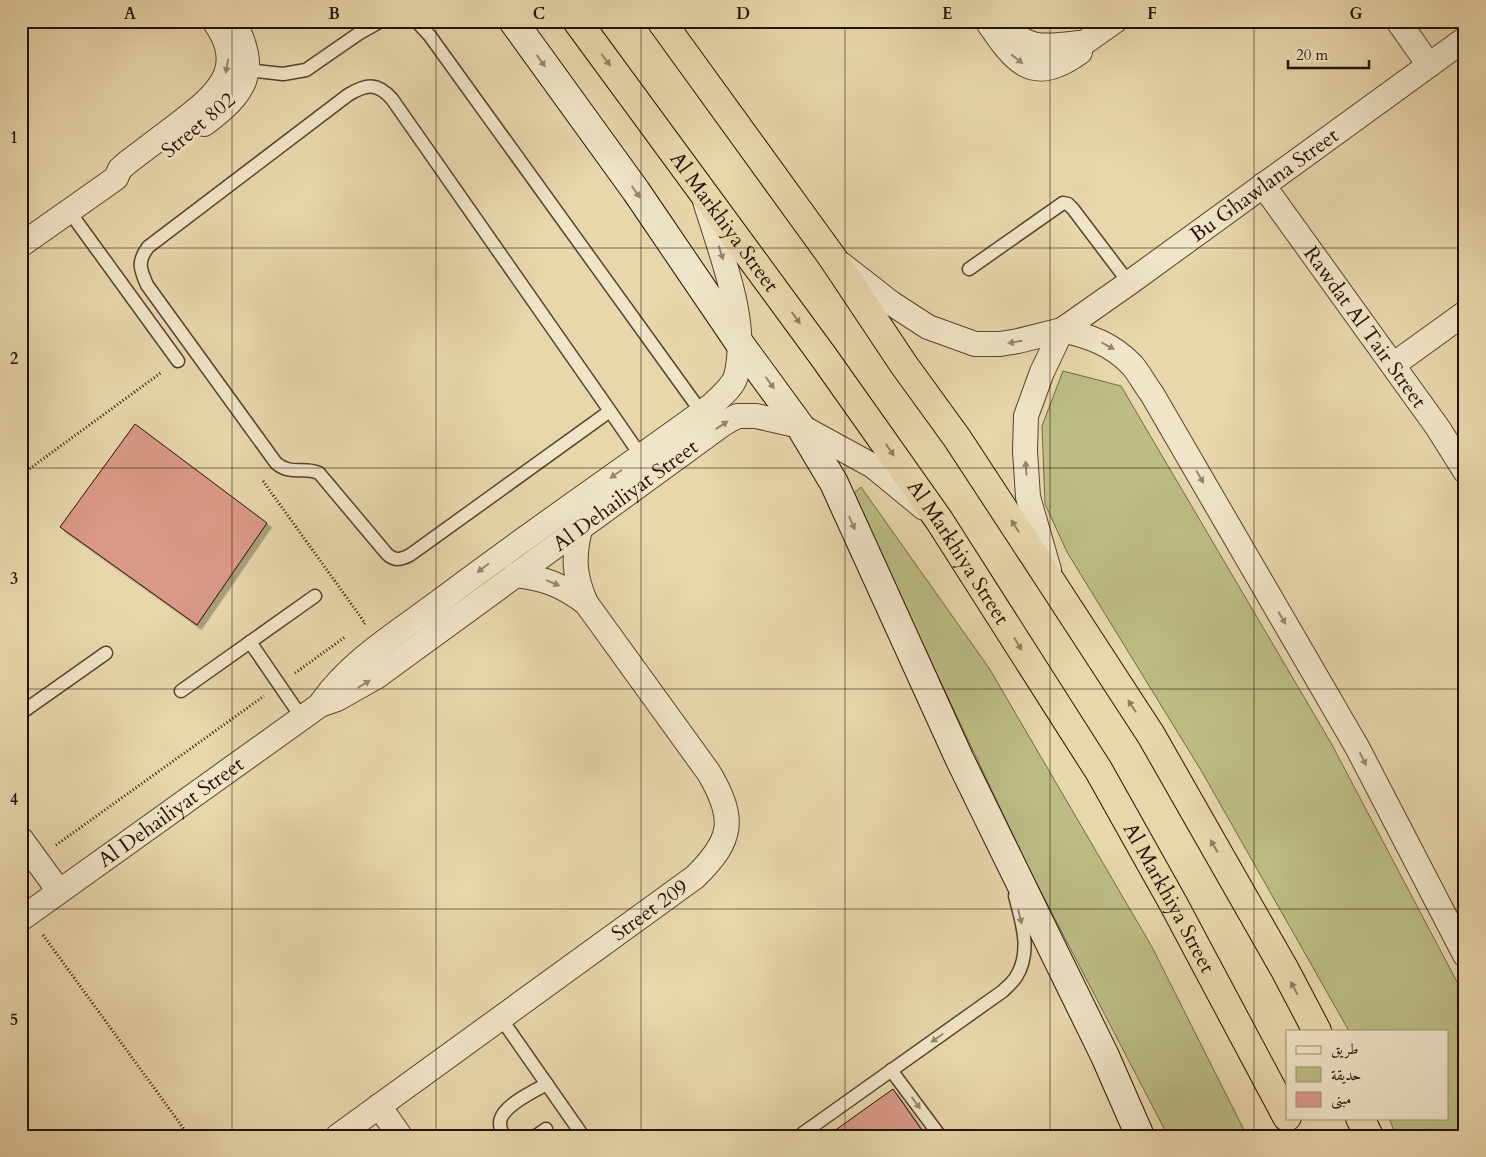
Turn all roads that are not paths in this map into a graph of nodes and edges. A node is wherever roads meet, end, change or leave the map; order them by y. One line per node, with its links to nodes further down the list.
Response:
1 (214, 21): 16 (street, Street 802, one-way to 16)
2 (233, 21): 15 (street, Street 802)
3 (381, 21): 15 (lane)
4 (416, 21): 30 (lane)
5 (513, 21): 26 (main road, one-way to 26)
6 (577, 21): 18 (highway, Al Markhiya Street, one-way to 18)
7 (661, 21): 21 (highway)
8 (987, 21): 13 (street, one-way to 13)
9 (1001, 21): 13 (street)
10 (1115, 21): 13 (street)
11 (1398, 21): 14 (street)
12 (1465, 39): 14 (street, Bu Ghawlana Street)
13 (1082, 45)
14 (1429, 65): 17 (street, Bu Ghawlana Street)
15 (248, 70): 16 (street, Street 802)
16 (116, 178): 19 (street, Street 802)
17 (1263, 185): 23 (street, Bu Ghawlana Street); 28 (street, Rawdat Al Tair Street)
18 (702, 189): 26 (street, Al Dehailiyat Street, one-way to 26); 34 (highway, Al Markhiya Street, one-way to 34)
19 (69, 211): 20 (street, Street 802); 27 (lane)
20 (21, 245)
21 (832, 257): 25 (street, Bu Ghawlana Street, one-way to 21); 37 (highway, one-way to 21)
22 (969, 269): 23 (lane)
23 (1129, 283): 25 (street, Bu Ghawlana Street)
24 (1465, 313): 28 (street)
25 (1062, 330): 37 (street, Bu Ghawlana Street, one-way to 25); 49 (street, one-way to 49)
26 (740, 344): 30 (street, Al Dehailiyat Street); 31 (main road, one-way to 31)
27 (178, 361)
28 (1393, 365): 33 (street, Rawdat Al Tair Street)
29 (610, 411): 29 (lane); 32 (lane)
30 (702, 413): 32 (street, Al Dehailiyat Street)
31 (800, 426): 34 (street, Al Dehailiyat Street); 35 (street, Al Dehailiyat Street, one-way to 31); 46 (main road, one-way to 46)
32 (641, 456): 43 (street, Al Dehailiyat Street, one-way to 43)
33 (1465, 471)
34 (939, 520): 55 (highway, Al Markhiya Street, one-way to 55)
35 (580, 529): 36 (street, Al Dehailiyat Street); 39 (street, Street 209)
36 (515, 575): 39 (street, Street 209, one-way to 39); 43 (street, Al Dehailiyat Street, one-way to 36)
37 (1052, 583): 51 (highway, one-way to 37)
38 (315, 596): 40 (lane)
39 (586, 603): 50 (street, Street 209)
40 (250, 642): 42 (lane); 43 (lane)
41 (106, 653): 44 (lane)
42 (181, 691)
43 (311, 712): 47 (street, Al Dehailiyat Street)
44 (21, 713)
45 (21, 839): 47 (street)
46 (1004, 852): 52 (lane, one-way to 52); 64 (main road)
47 (59, 891): 48 (street, Al Dehailiyat Street)
48 (24, 917)
49 (1465, 955)
50 (500, 1017): 53 (lane); 54 (street, Street 209)
51 (1316, 1030)
52 (892, 1070): 62 (lane); 63 (lane, one-way to 63)
53 (547, 1084): 60 (lane); 61 (lane)
54 (379, 1106): 58 (street, Street 209); 59 (street)
55 (1286, 1114)
56 (1289, 1120): 65 (highway, Al Markhiya Street)
57 (1361, 1120): 66 (highway)
58 (338, 1136)
59 (400, 1136)
60 (503, 1136)
61 (583, 1136)
62 (799, 1136)
63 (940, 1136)
64 (1140, 1136)
65 (1297, 1136)
66 (1369, 1136)

